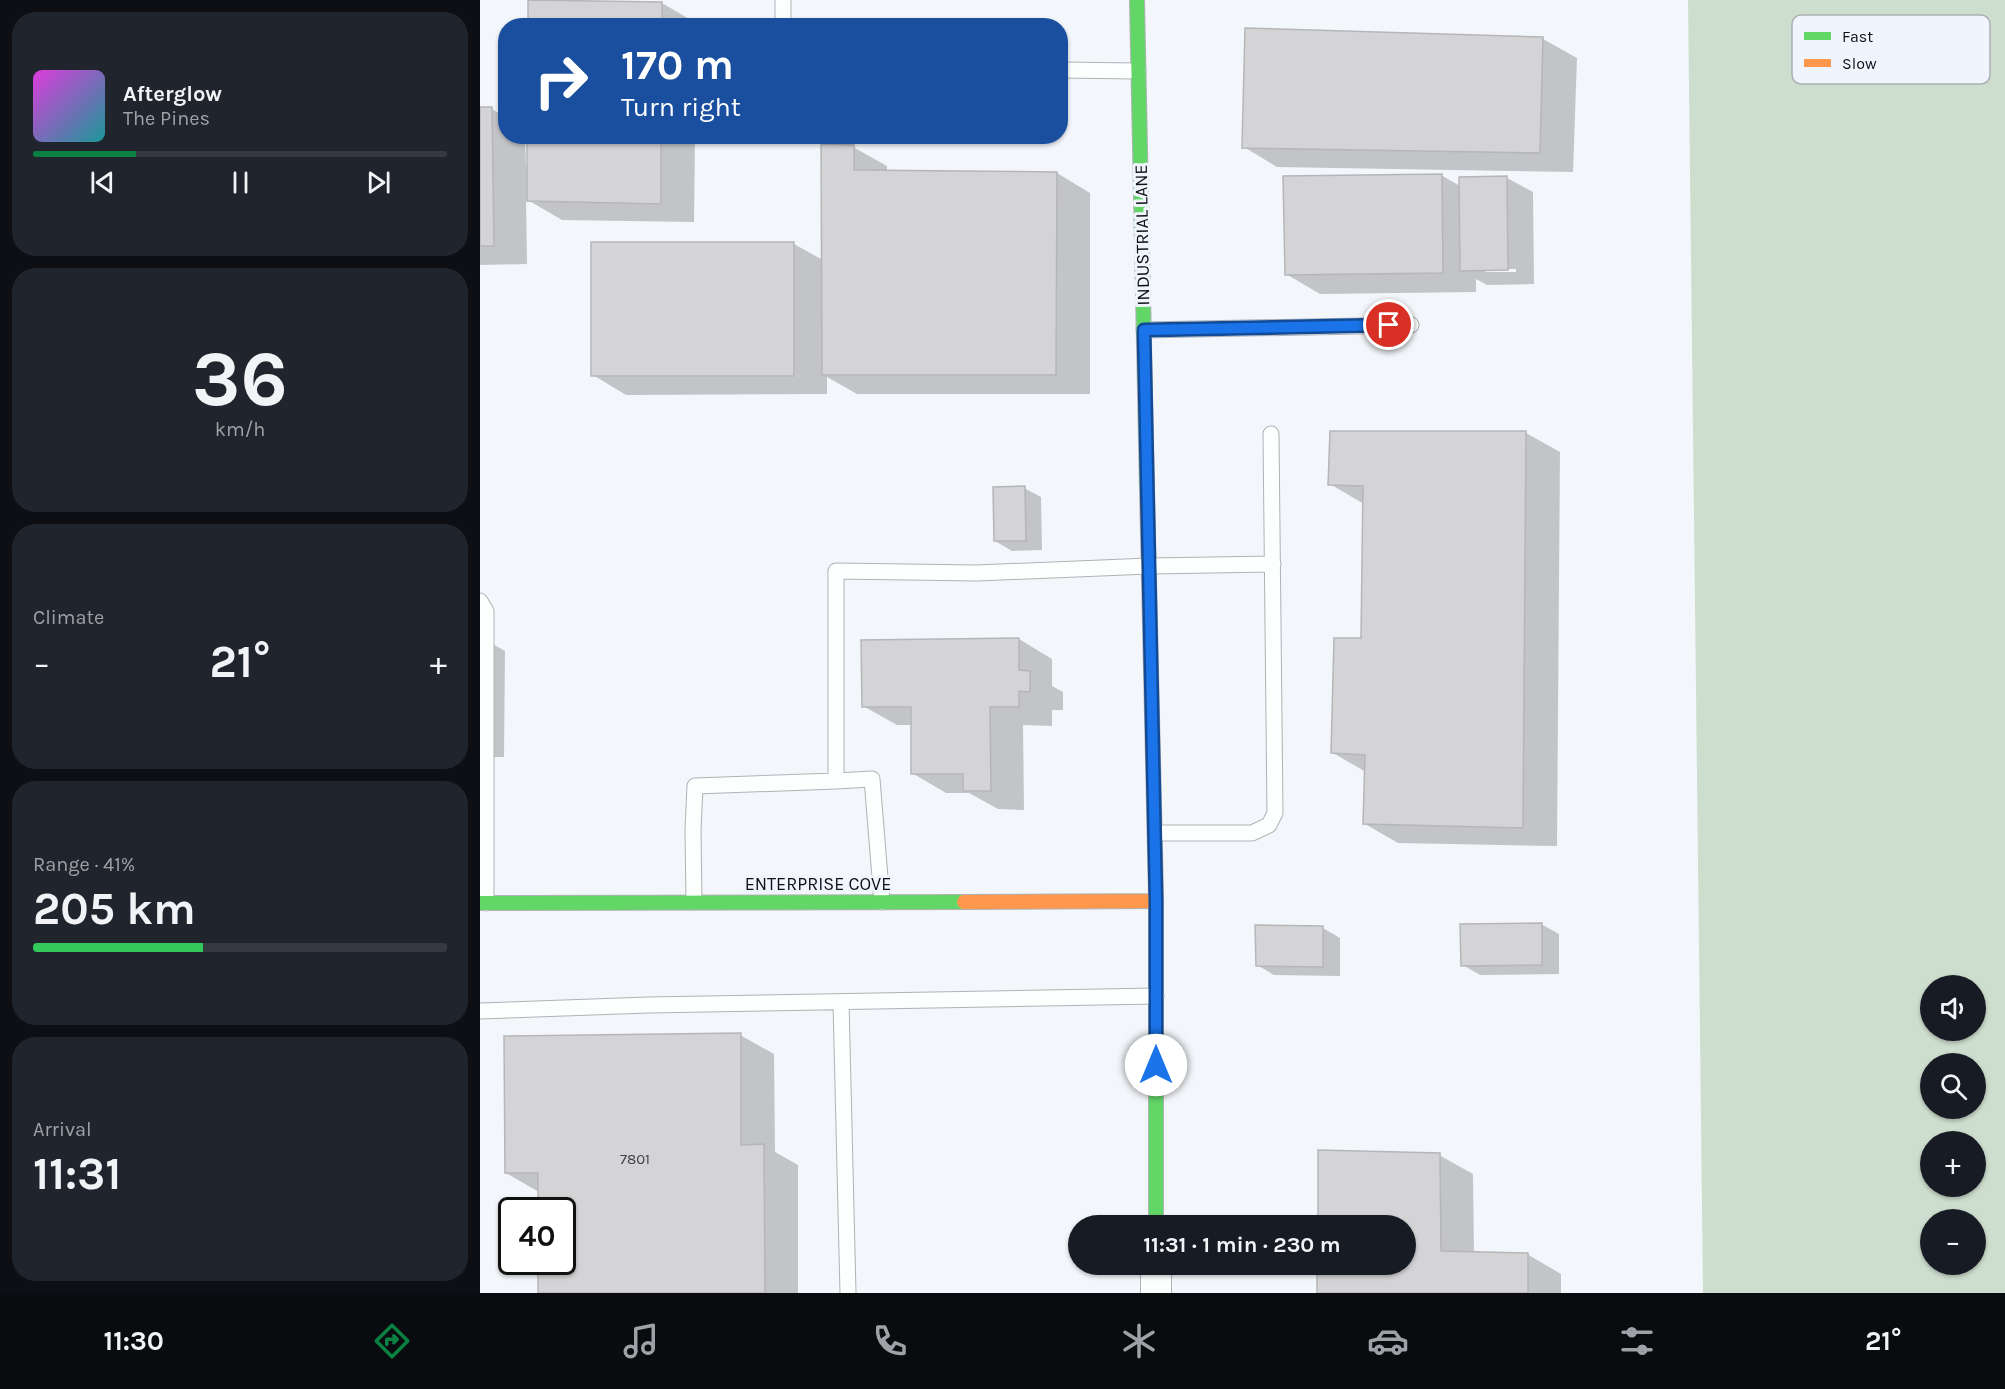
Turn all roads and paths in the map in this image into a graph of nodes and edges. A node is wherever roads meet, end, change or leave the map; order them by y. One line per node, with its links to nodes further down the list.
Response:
1 (783, 0): 3 (lane)
2 (1137, 0): 5 (street, INDUSTRIAL LANE)
3 (783, 18)
4 (1068, 70): 5 (lane)
5 (1138, 71): 7 (street, INDUSTRIAL LANE)
6 (1411, 325): 7 (lane)
7 (1144, 330): 10 (street, INDUSTRIAL LANE)
8 (1270, 434): 9 (lane)
9 (1273, 564): 10 (lane); 13 (lane)
10 (1149, 566): 12 (lane); 13 (street, INDUSTRIAL LANE)
11 (480, 601): 17 (lane)
12 (836, 781): 15 (lane); 16 (lane)
13 (1155, 833): 14 (street, INDUSTRIAL LANE)
14 (1156, 901): 16 (street, ENTERPRISE COVE); 18 (street, INDUSTRIAL LANE)
15 (694, 902): 16 (street, ENTERPRISE COVE); 17 (street, ENTERPRISE COVE)
16 (882, 902)
17 (483, 903)
18 (1156, 996): 19 (lane); 21 (street, INDUSTRIAL LANE)
19 (841, 1002): 20 (lane); 23 (lane)
20 (480, 1011)
21 (1156, 1215)
22 (1156, 1275): 24 (street)
23 (848, 1293)
24 (1156, 1293)

